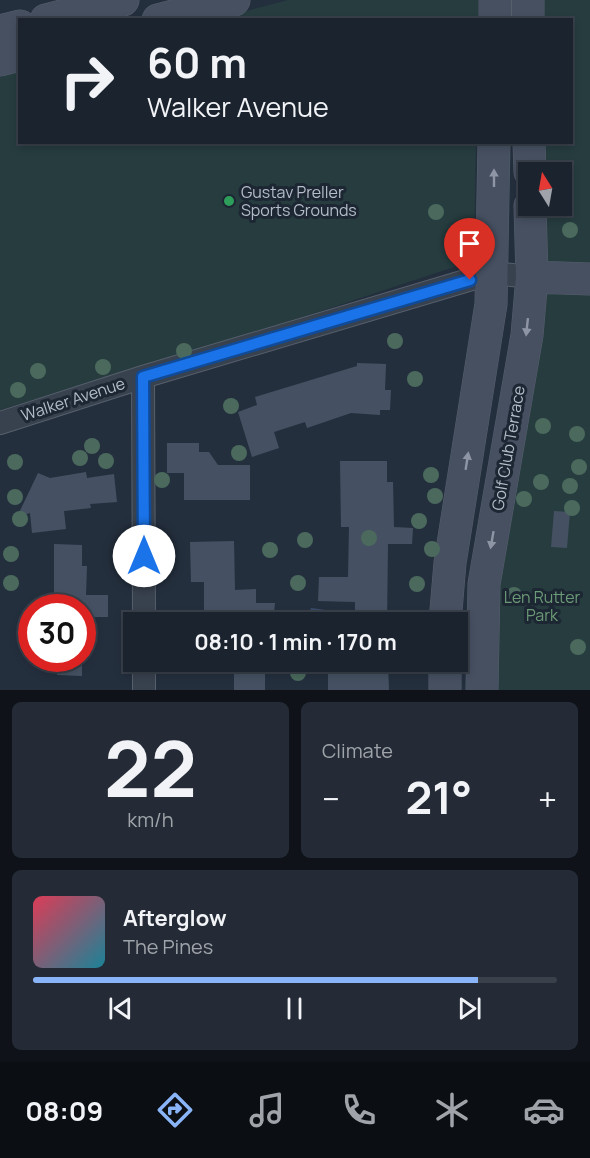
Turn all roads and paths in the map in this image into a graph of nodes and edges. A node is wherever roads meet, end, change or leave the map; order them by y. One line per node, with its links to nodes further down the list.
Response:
1 (123, 0): 5 (street)
2 (234, 0): 6 (street)
3 (495, 0): 7 (street)
4 (528, 0): 8 (street)
5 (54, 18)
6 (166, 18)
7 (495, 18)
8 (528, 18)
9 (15, 36): 10 (street)
10 (0, 60)
11 (494, 144): 15 (street, one-way to 11)
12 (530, 144): 13 (street)
13 (530, 162)
14 (530, 216): 16 (street, Golf Club Terrace)
15 (492, 273): 16 (street); 18 (street, Walker Avenue); 21 (street, one-way to 15)
16 (532, 277): 17 (street); 26 (street, Golf Club Terrace, one-way to 26)
17 (590, 279)
18 (143, 377): 19 (street, Walker Avenue); 20 (street)
19 (0, 423)
20 (144, 612)
21 (446, 612)
22 (144, 672): 24 (street)
23 (445, 672): 25 (street)
24 (144, 690)
25 (445, 690)
26 (482, 690)

